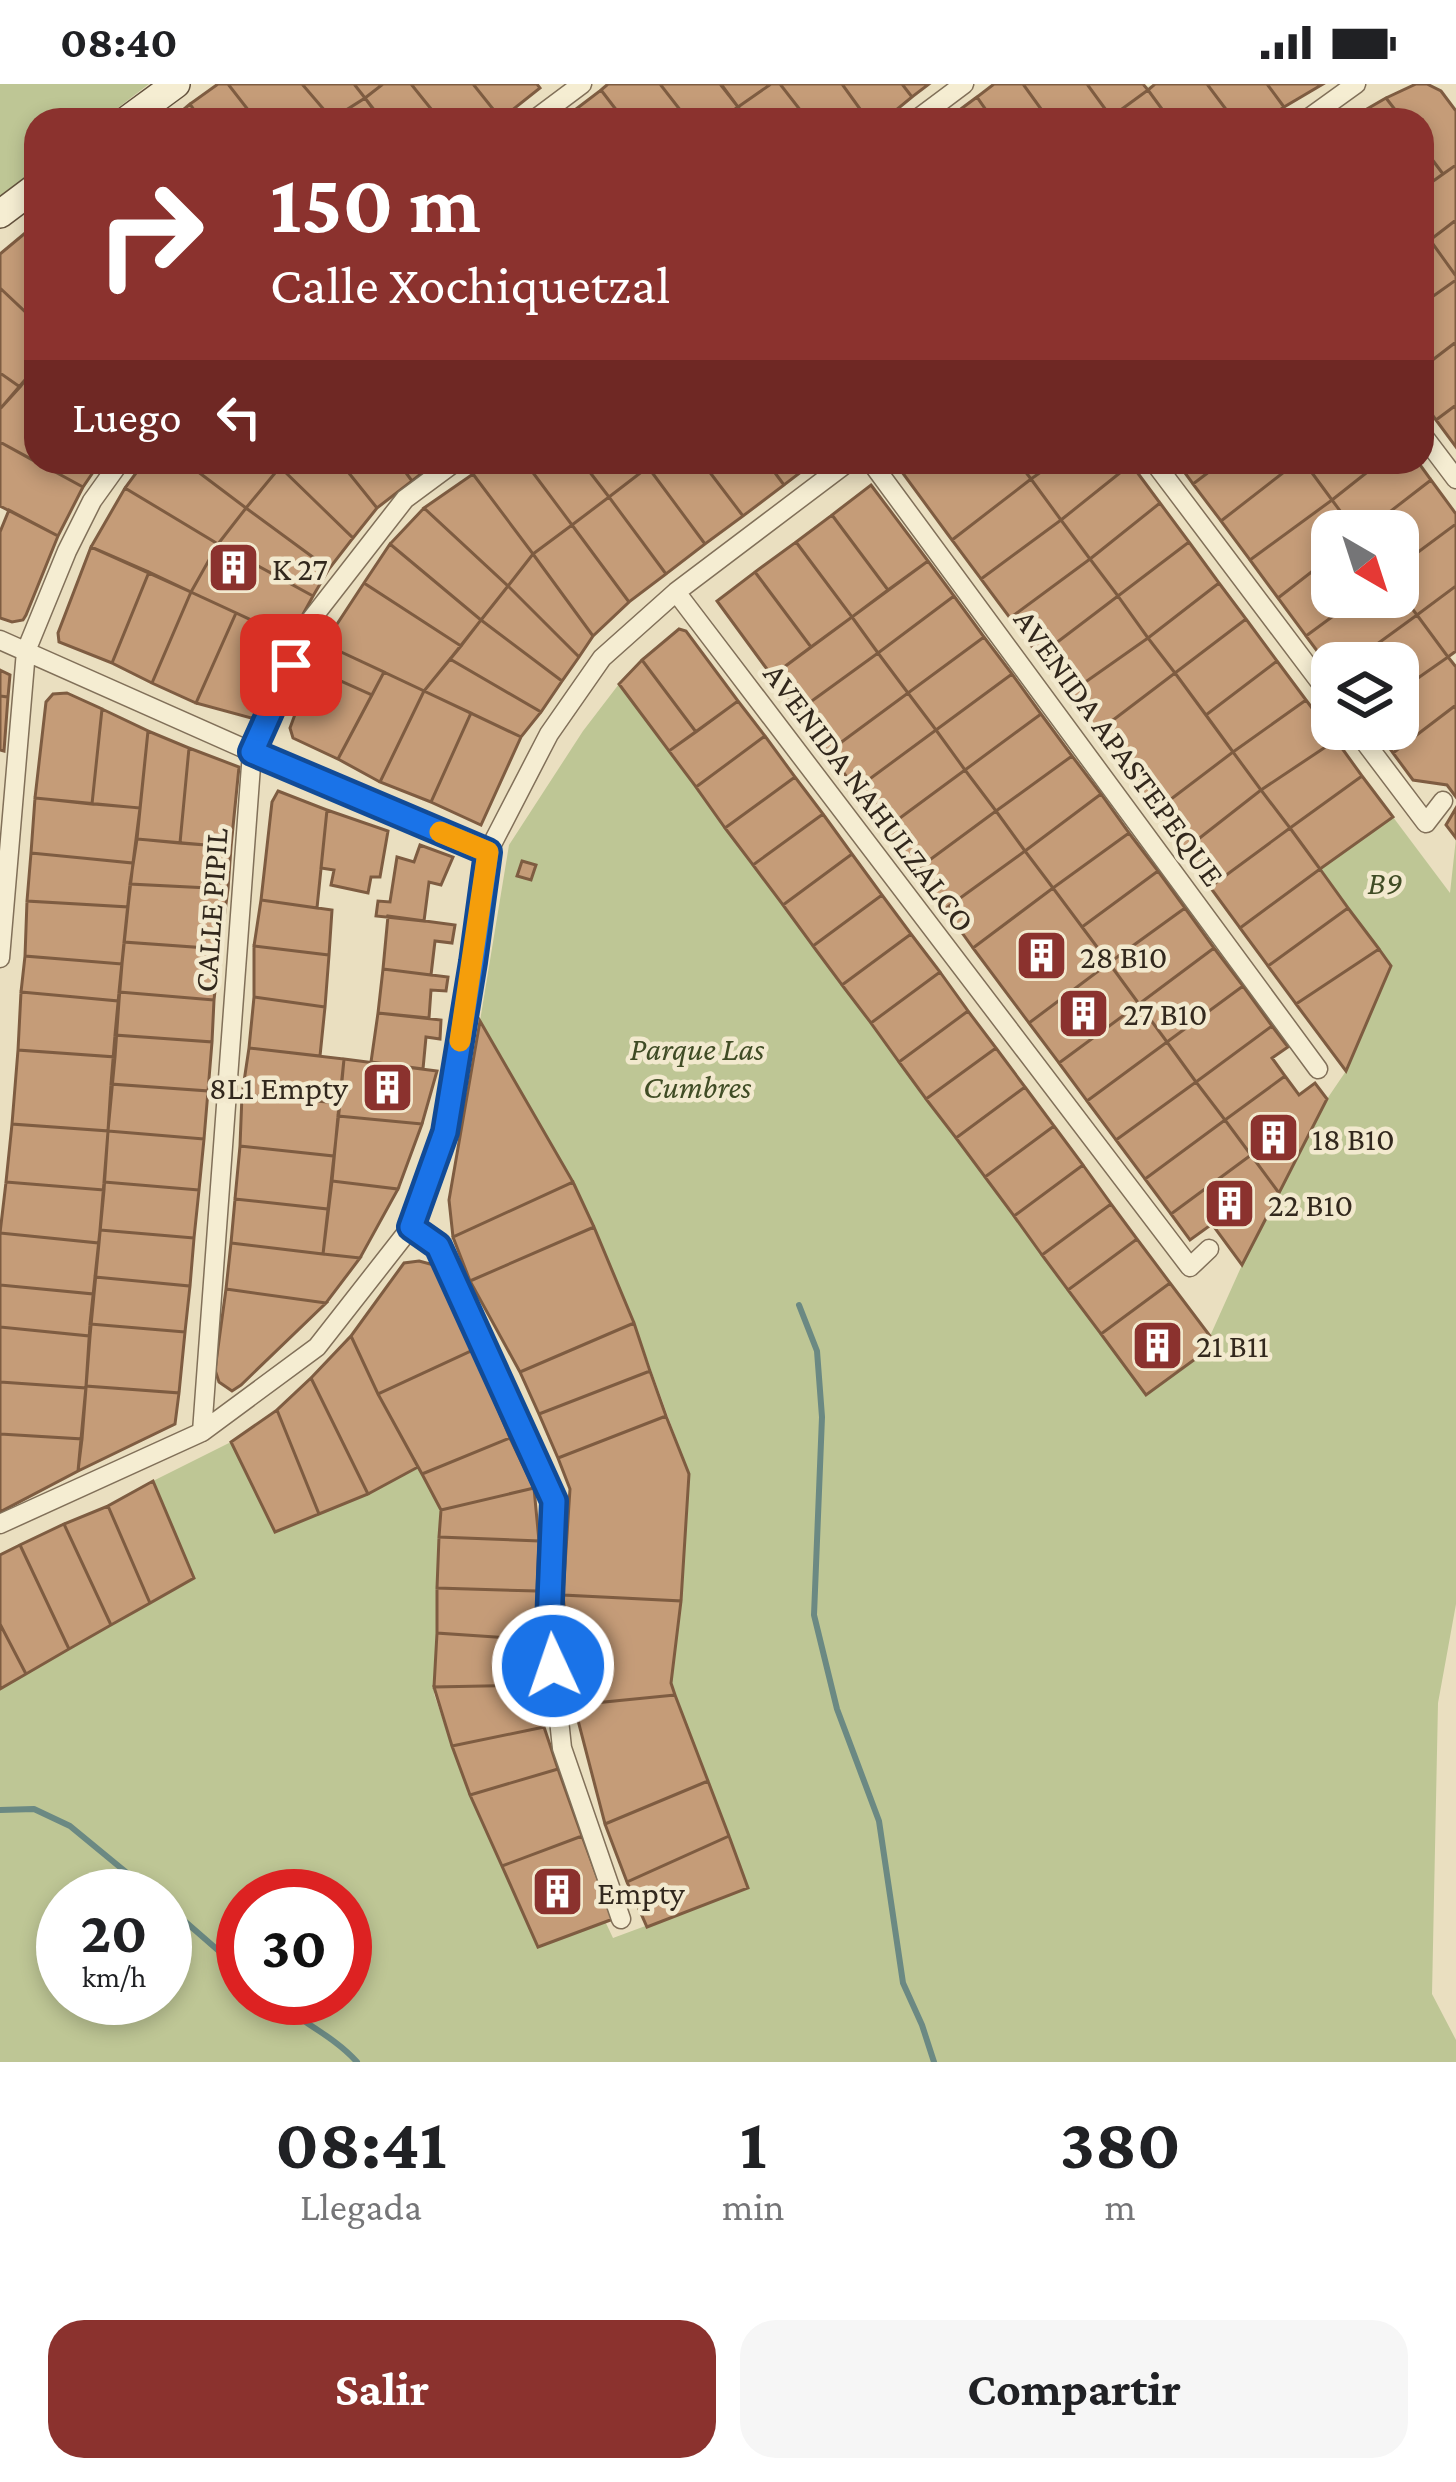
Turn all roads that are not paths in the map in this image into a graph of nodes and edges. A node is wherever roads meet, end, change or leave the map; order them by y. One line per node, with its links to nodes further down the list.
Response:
1 (176, 84): 5 (main road)
2 (582, 84): 6 (street)
3 (964, 84): 7 (street)
4 (1356, 84): 8 (street)
5 (143, 108)
6 (550, 108)
7 (932, 108)
8 (1323, 108)
9 (1434, 450): 15 (street)
10 (111, 474): 18 (street)
11 (439, 474): 21 (street, CALLE PIPIL)
12 (832, 474): 16 (street)
13 (880, 474): 25 (street, AVENIDA APASTEPEQUE)
14 (1163, 474): 19 (street)
15 (1456, 479)
16 (676, 592): 23 (street); 27 (street, AVENIDA NAHULZALCO)
17 (0, 640): 18 (street)
18 (26, 651): 21 (street); 24 (street)
19 (1311, 670)
20 (1371, 750): 22 (street)
21 (252, 752): 23 (street); 28 (street, CALLE PIPIL)
22 (1443, 801)
23 (488, 852): 26 (street)
24 (0, 958)
25 (1318, 1069)
26 (411, 1227): 28 (street); 30 (street)
27 (1209, 1249)
28 (202, 1432): 29 (street)
29 (0, 1524)
30 (621, 1919)

